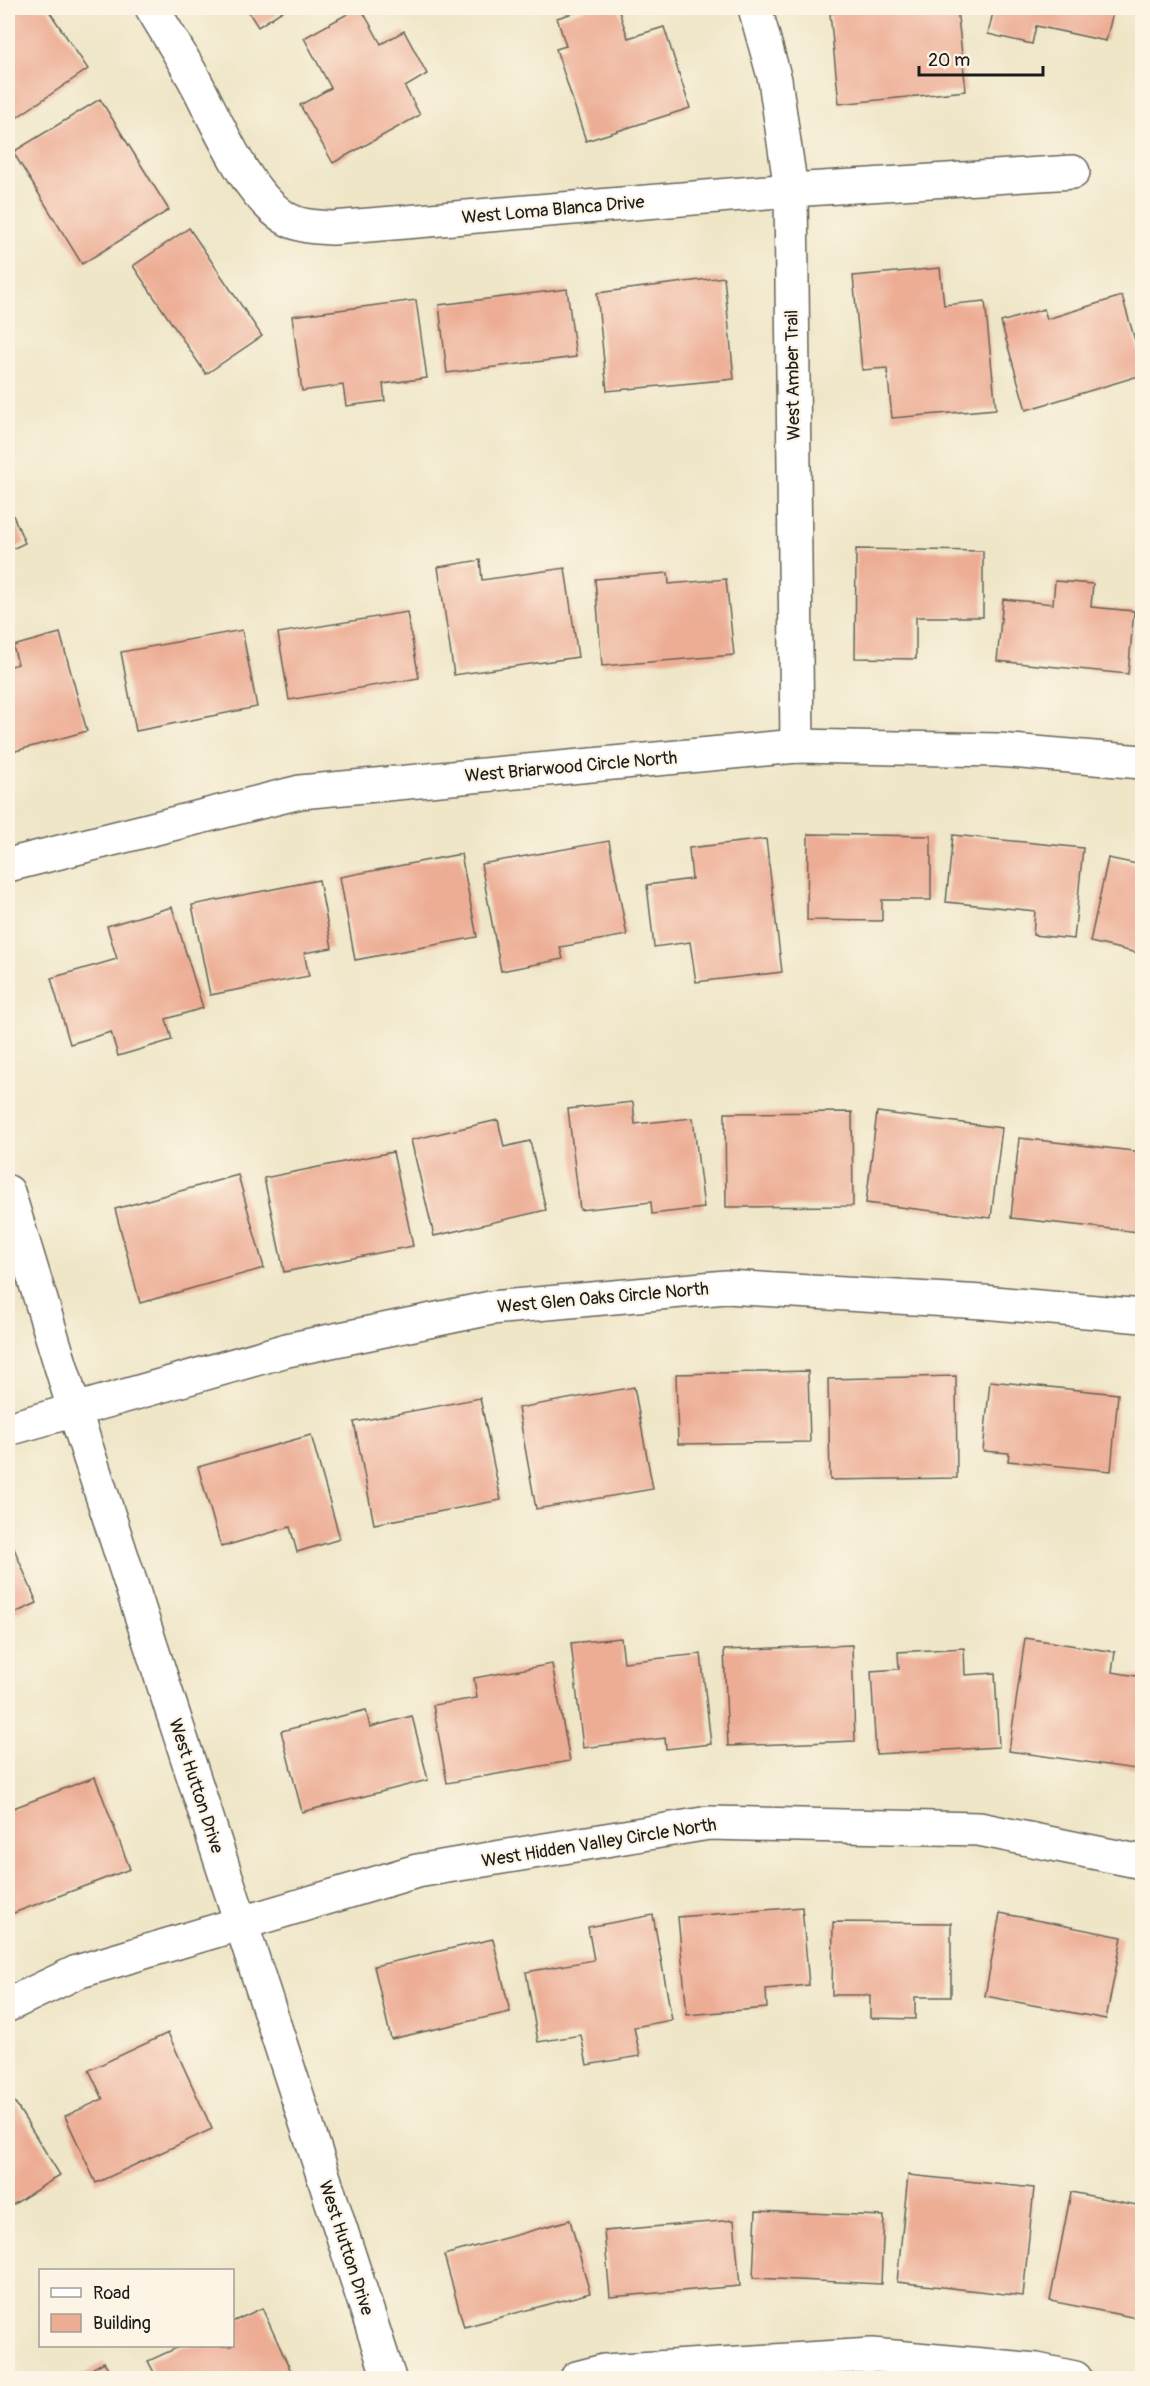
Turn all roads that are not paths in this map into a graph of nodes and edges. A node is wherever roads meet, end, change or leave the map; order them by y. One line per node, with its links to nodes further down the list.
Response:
1 (152, 8): 4 (street, West Loma Blanca Drive)
2 (754, 8): 4 (street, West Amber Trail)
3 (1074, 172): 4 (street, West Loma Blanca Drive)
4 (791, 190): 5 (street, West Amber Trail)
5 (797, 746): 6 (street, West Briarwood Circle North); 7 (street, West Briarwood Circle North)
6 (1143, 762)
7 (8, 865)
8 (8, 1192): 10 (street, West Hutton Drive)
9 (1143, 1316): 10 (street, West Glen Oaks Circle North)
10 (74, 1409): 11 (street, West Glen Oaks Circle North); 13 (street, West Hutton Drive)
11 (8, 1429)
12 (1143, 1862): 13 (street, West Hidden Valley Circle North)
13 (240, 1924): 14 (street, West Hidden Valley Circle North); 15 (street, West Hutton Drive)
14 (8, 2005)
15 (389, 2379)
16 (577, 2379): 17 (street)
17 (1075, 2379)

